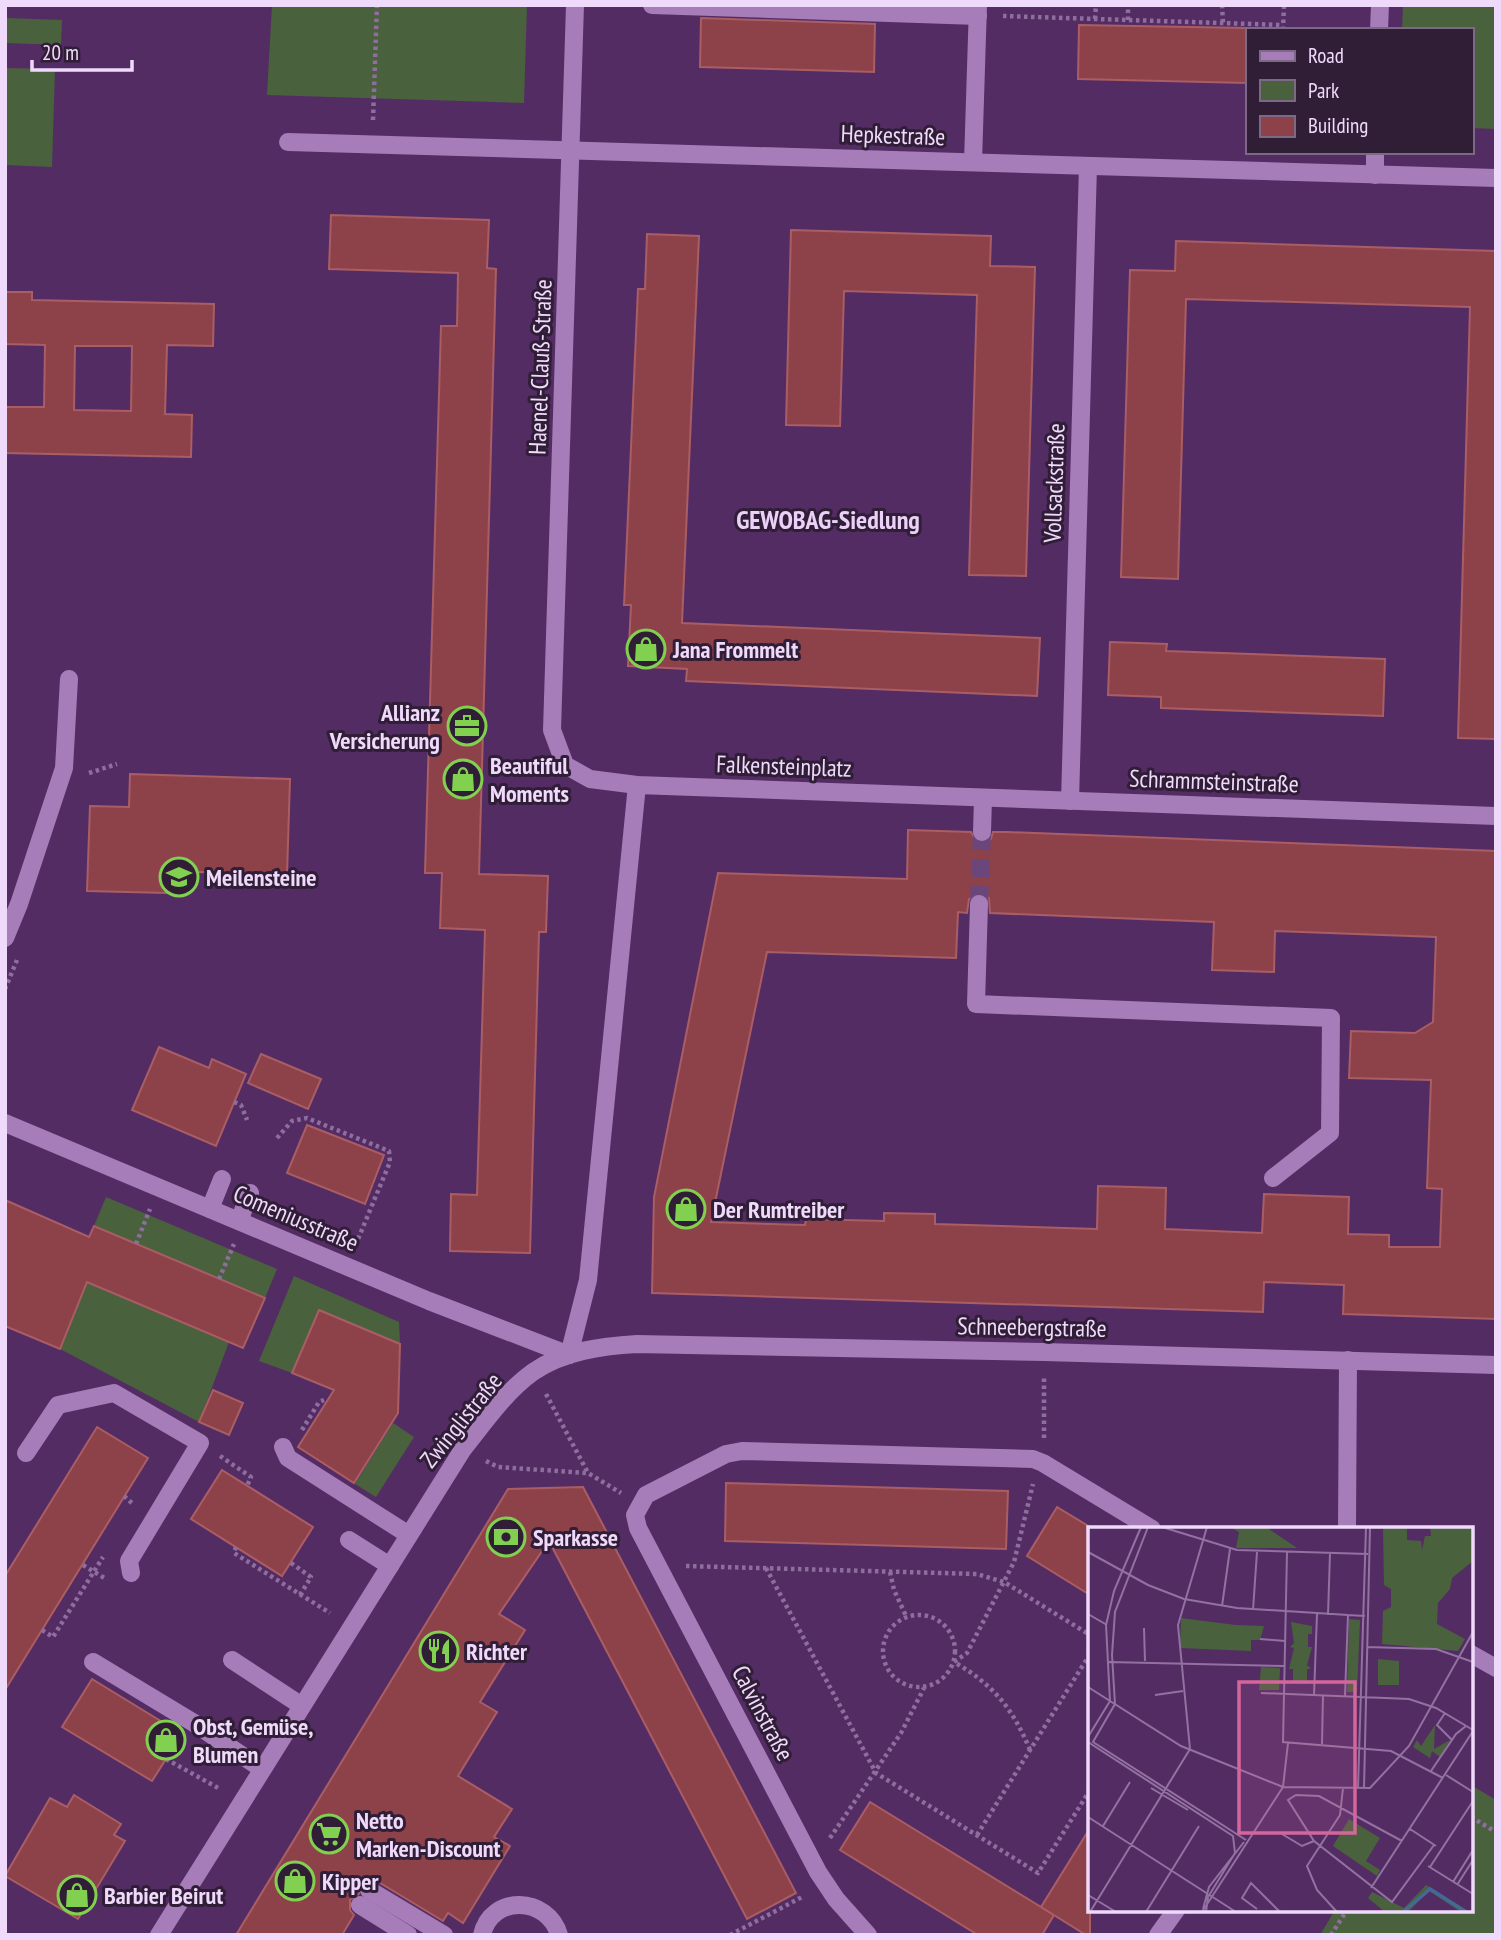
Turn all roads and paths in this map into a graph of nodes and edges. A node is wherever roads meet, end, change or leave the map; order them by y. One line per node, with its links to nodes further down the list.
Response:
1 (377, 5): 16 (path)
2 (575, 5): 17 (street, Haenel-Clauß-Straße)
3 (652, 5): 9 (street)
4 (1096, 5): 10 (path)
5 (1128, 5): 11 (path)
6 (1222, 5): 12 (path)
7 (1284, 5): 13 (path)
8 (1380, 5): 14 (street)
9 (978, 10): 10 (path); 19 (street)
10 (1096, 19): 11 (path)
11 (1128, 20): 12 (path)
12 (1223, 23): 13 (path)
13 (1283, 27)
14 (1379, 28)
15 (288, 142): 16 (street, Hepkestraße)
16 (371, 145): 17 (street, Hepkestraße)
17 (571, 150): 19 (street, Hepkestraße); 24 (street, Haenel-Clauß-Straße)
18 (1375, 154): 21 (street)
19 (973, 162): 20 (street, Hepkestraße)
20 (1088, 166): 21 (street, Hepkestraße); 28 (street, Vollsackstraße)
21 (1374, 174): 22 (street, Hepkestraße)
22 (1496, 178)
23 (69, 679): 32 (street)
24 (552, 730): 25 (street, Falkensteinplatz)
25 (637, 785): 26 (street, Falkensteinplatz); 48 (street)
26 (930, 796): 27 (street, Schrammsteinstraße)
27 (983, 798): 28 (street, Schrammsteinstraße); 30 (street)
28 (1070, 801): 29 (street, Schrammsteinstraße)
29 (1496, 816)
30 (982, 832)
31 (979, 904): 37 (street)
32 (5, 938)
33 (234, 1102): 34 (path)
34 (247, 1120)
35 (5, 1123): 40 (street, Comeniusstraße)
36 (276, 1138): 43 (path)
37 (1273, 1178)
38 (222, 1179): 40 (street)
39 (250, 1193): 42 (street)
40 (210, 1209): 42 (street, Comeniusstraße)
41 (148, 1215): 44 (path)
42 (239, 1221): 48 (street, Comeniusstraße)
43 (358, 1239)
44 (136, 1244)
45 (232, 1250): 46 (path)
46 (219, 1279)
47 (1044, 1352): 48 (street, Schneebergstraße); 49 (street, Schneebergstraße); 57 (path)
48 (569, 1355): 51 (street, Zwinglistraße)
49 (1348, 1360): 50 (street, Schneebergstraße); 64 (street)
50 (1496, 1365)
51 (533, 1372): 54 (street, Zwinglistraße); 58 (path)
52 (324, 1400): 55 (path)
53 (200, 1443): 56 (street); 59 (path); 74 (street)
54 (463, 1449): 58 (path); 65 (street, Zwinglistraße)
55 (285, 1452): 65 (street)
56 (26, 1453)
57 (1038, 1461): 61 (street); 63 (street); 75 (path)
58 (588, 1473): 61 (path)
59 (247, 1486)
60 (124, 1496): 62 (path)
61 (640, 1504): 70 (street, Calvinstraße)
62 (128, 1515)
63 (1149, 1527)
64 (1347, 1527)
65 (409, 1535): 71 (street, Zwinglistraße)
66 (349, 1540): 71 (street)
67 (236, 1547): 76 (path)
68 (108, 1549): 79 (path)
69 (290, 1563): 76 (path)
70 (657, 1565): 72 (path); 98 (street, Calvinstraße)
71 (390, 1566): 78 (street, Zwinglistraße)
72 (766, 1568): 73 (path); 92 (path)
73 (890, 1572): 75 (path); 77 (path)
74 (131, 1573)
75 (1004, 1582): 80 (path); 85 (path)
76 (300, 1595): 78 (path)
77 (906, 1616): 85 (path); 87 (path)
78 (351, 1626): 88 (street, Zwinglistraße)
79 (42, 1630)
80 (1088, 1634)
81 (1473, 1655): 86 (street)
82 (1088, 1657): 89 (path)
83 (232, 1660): 88 (street)
84 (93, 1662): 91 (street)
85 (954, 1662): 87 (path); 89 (path)
86 (1496, 1668)
87 (924, 1688): 92 (path)
88 (302, 1706): 91 (street, Zwinglistraße)
89 (1030, 1751): 97 (path)
90 (166, 1759): 94 (path)
91 (262, 1769): 94 (street, Zwinglistraße)
92 (876, 1773): 97 (path); 98 (path)
93 (1088, 1793): 97 (path)
94 (242, 1801): 102 (street, Zwinglistraße)
95 (1473, 1818): 96 (path)
96 (1496, 1832)
97 (978, 1835)
98 (810, 1856): 99 (street, Calvinstraße)
99 (826, 1884): 107 (path); 108 (street, Calvinstraße)
100 (1175, 1912): 109 (street)
101 (1346, 1912): 110 (path)
102 (159, 1935)
103 (408, 1935): 104 (street)
104 (444, 1935)
105 (482, 1935): 106 (street)
106 (559, 1935)
107 (730, 1935)
108 (868, 1935)
109 (1158, 1935)
110 (1332, 1935)

